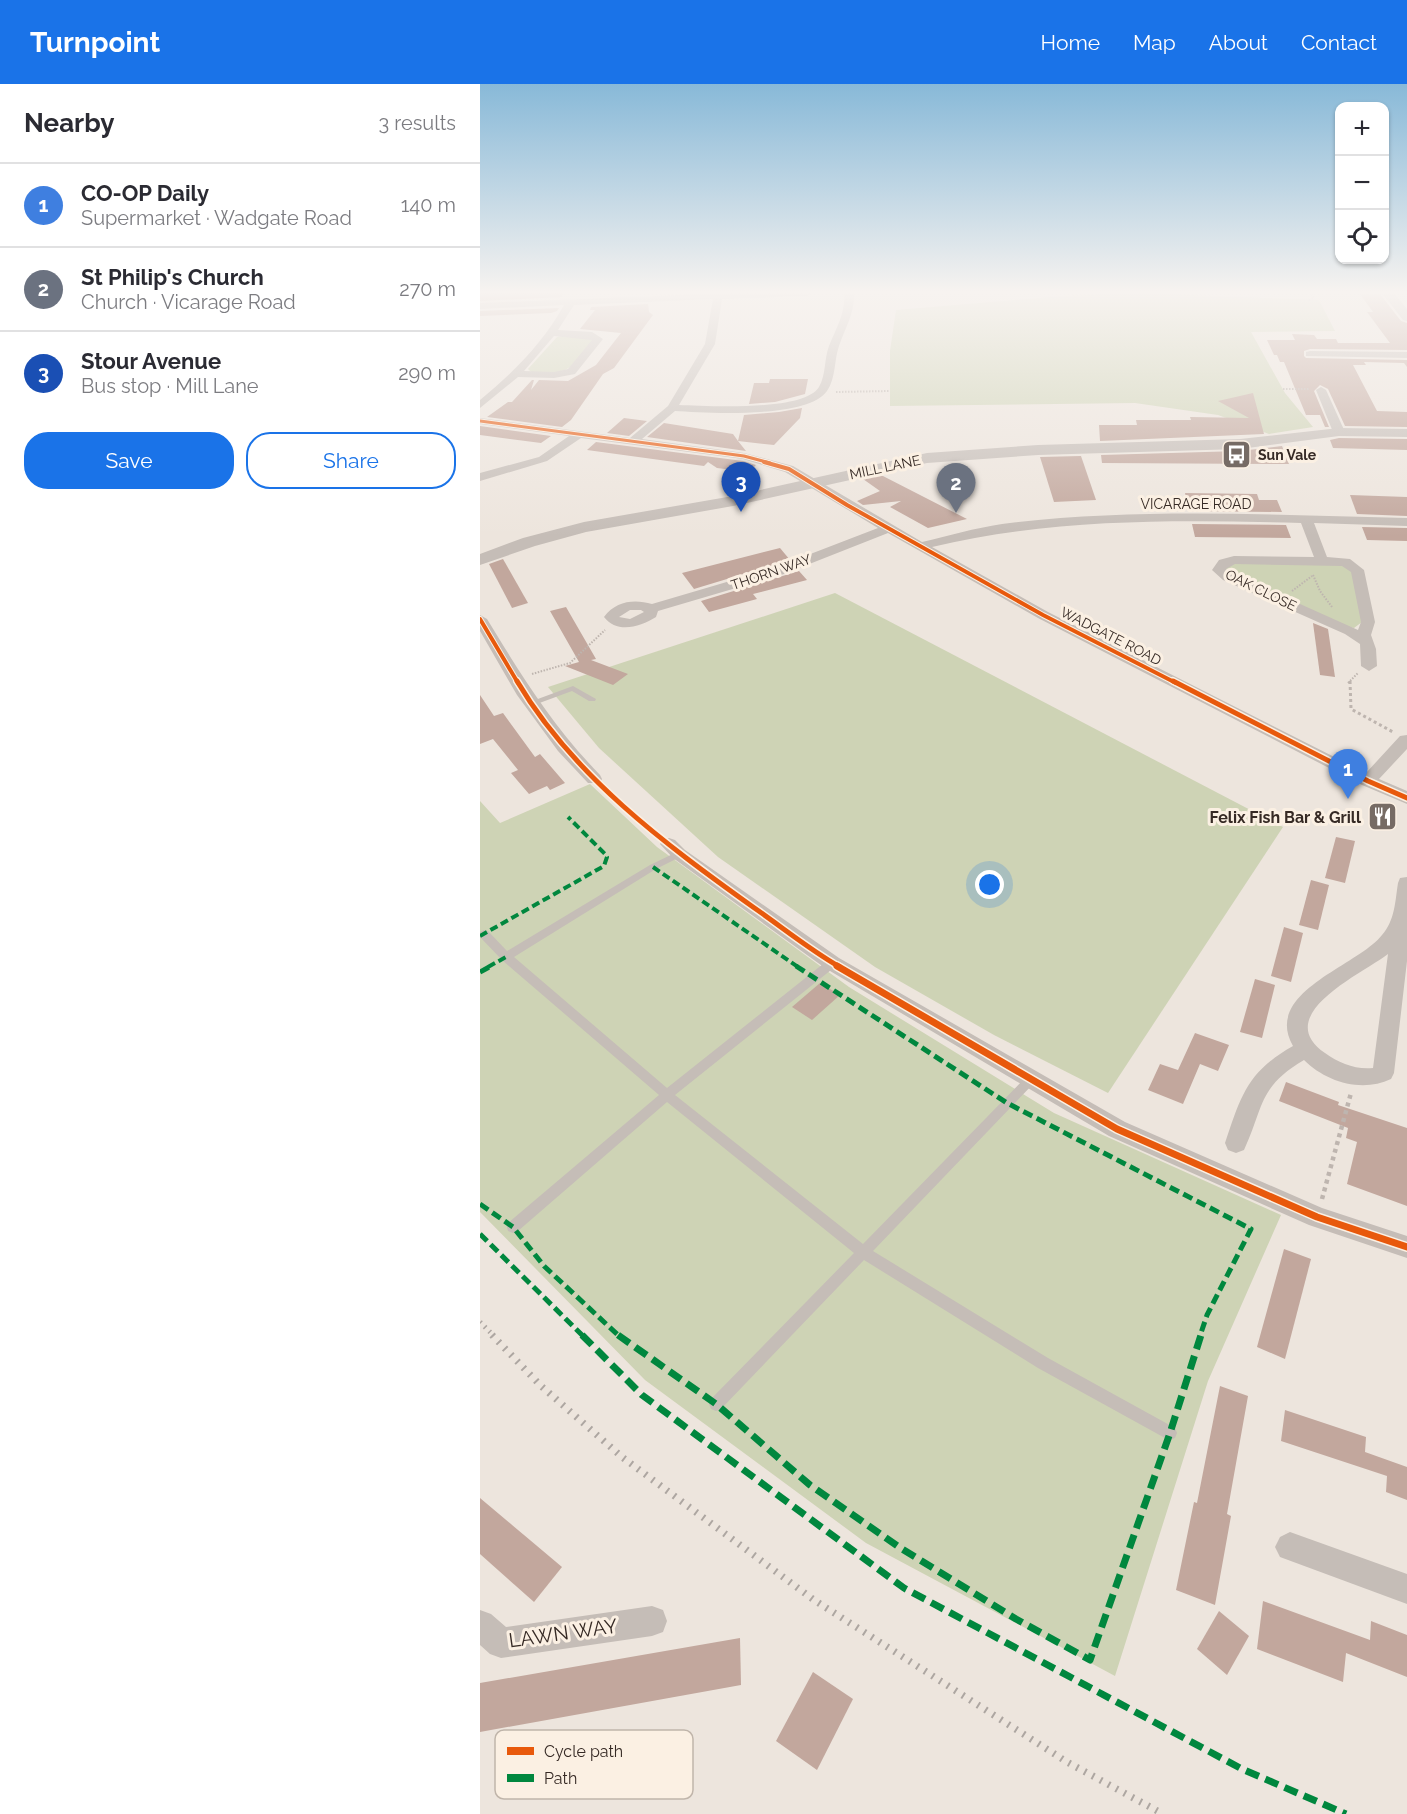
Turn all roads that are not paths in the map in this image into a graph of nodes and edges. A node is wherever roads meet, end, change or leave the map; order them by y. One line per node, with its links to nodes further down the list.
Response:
1 (515, 374): 2 (street); 6 (street)
2 (562, 374)
3 (692, 374): 7 (street)
4 (827, 374): 7 (street)
5 (1321, 390): 9 (street)
6 (480, 405)
7 (672, 408): 12 (street)
8 (480, 422): 11 (street, WADGATE ROAD)
9 (1339, 432): 10 (street, MILL LANE); 14 (street, MILL LANE)
10 (1407, 433)
11 (577, 436): 12 (street, WADGATE ROAD); 13 (street)
12 (632, 442): 14 (street, WADGATE ROAD)
13 (480, 477)
14 (811, 483): 17 (street, WADGATE ROAD); 21 (street, MILL LANE)
15 (1306, 520): 16 (street, VICARAGE ROAD); 18 (street, VICARAGE ROAD); 22 (street)
16 (1407, 522)
17 (889, 528): 19 (street, WADGATE ROAD); 24 (street, THORN WAY)
18 (986, 531): 19 (street, VICARAGE ROAD); 20 (street, VICARAGE ROAD)
19 (920, 546): 20 (street, WADGATE ROAD)
20 (944, 559): 31 (street, WADGATE ROAD)
21 (480, 561)
22 (1315, 561): 25 (street, OAK CLOSE); 25 (street, OAK CLOSE)
23 (480, 619): 28 (street)
24 (616, 622)
25 (1366, 642): 26 (street, OAK CLOSE)
26 (1369, 666)
27 (592, 699): 28 (lane)
28 (531, 703): 30 (street)
29 (1406, 739): 31 (street)
30 (594, 779)
31 (1368, 781): 32 (street, WADGATE ROAD)
32 (1407, 798)
33 (674, 849): 37 (lane); 38 (street)
34 (1407, 883): 35 (street)
35 (1401, 921): 39 (street); 39 (street)
36 (484, 934): 37 (lane)
37 (506, 957): 41 (lane)
38 (832, 963): 40 (street); 41 (lane)
39 (1304, 1050): 42 (street)
40 (1031, 1079): 44 (street); 45 (lane)
41 (667, 1095): 43 (lane); 45 (lane)
42 (1236, 1143)
43 (513, 1227)
44 (1407, 1247)
45 (863, 1252): 46 (lane); 47 (lane)
46 (716, 1404)
47 (1170, 1433)
48 (1290, 1547): 49 (street)
49 (1407, 1589)
50 (652, 1621): 51 (street, LAWN WAY)
51 (480, 1625)

